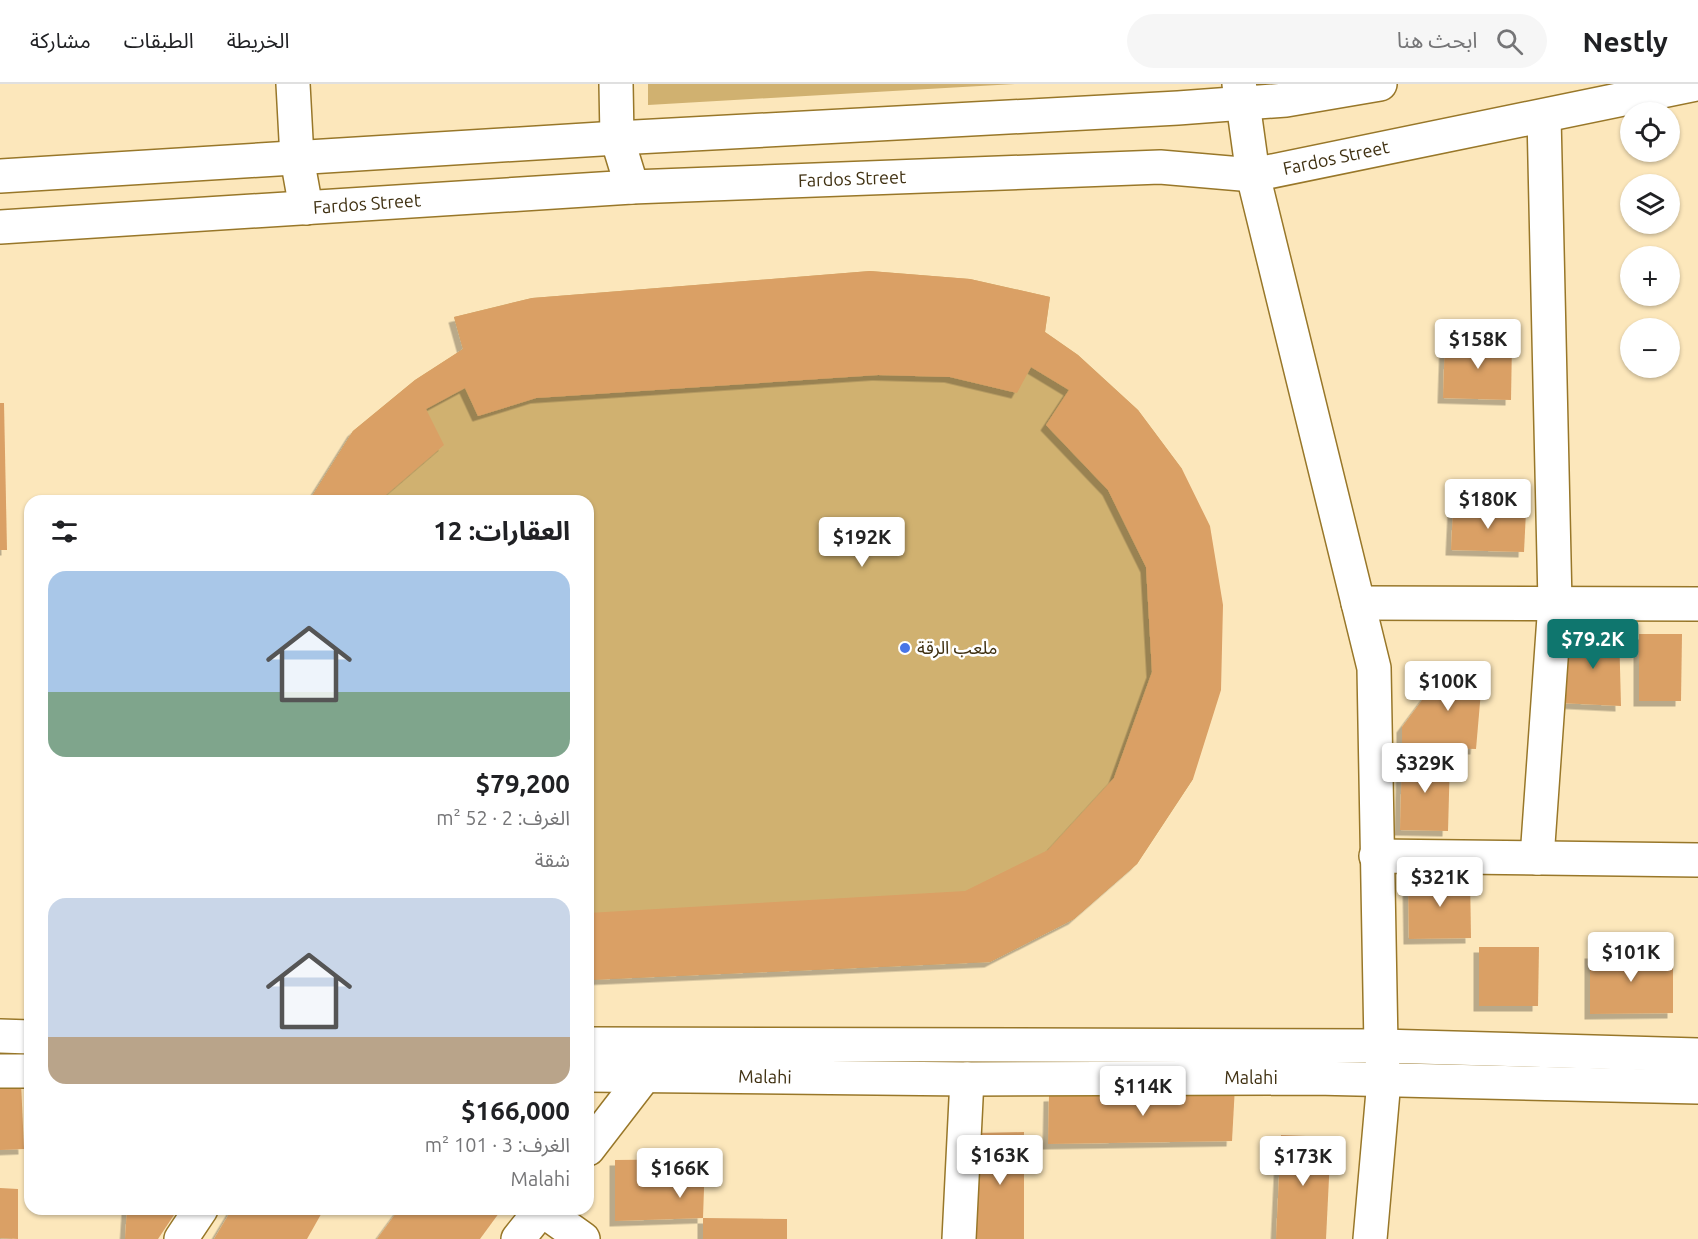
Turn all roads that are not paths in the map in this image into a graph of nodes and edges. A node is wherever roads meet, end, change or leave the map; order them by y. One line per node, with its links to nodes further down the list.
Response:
1 (293, 84): 8 (street)
2 (616, 84): 7 (street)
3 (1380, 84): 5 (street)
4 (1696, 84): 6 (street, Fardos Street)
5 (1241, 94): 7 (street); 9 (street)
6 (1544, 116): 9 (street, Fardos Street); 15 (street)
7 (617, 138): 8 (street); 11 (street)
8 (297, 158): 10 (street); 12 (street)
9 (1253, 175): 11 (street, Fardos Street); 14 (street)
10 (0, 176)
11 (632, 187): 12 (street, Fardos Street)
12 (306, 208): 13 (street, Fardos Street)
13 (0, 227)
14 (1358, 603): 15 (street); 17 (street)
15 (1555, 603): 16 (street); 18 (street)
16 (1698, 604)
17 (1376, 856): 18 (street); 23 (street)
18 (1537, 858): 19 (street)
19 (1698, 860)
20 (0, 1036): 21 (street)
21 (24, 1037)
22 (594, 1044): 23 (street, Malahi)
23 (1381, 1046): 24 (street, Malahi); 30 (street)
24 (1698, 1055)
25 (0, 1071): 26 (street)
26 (24, 1071)
27 (594, 1075): 28 (street, Malahi)
28 (645, 1075): 29 (street, Malahi); 32 (street)
29 (967, 1079): 30 (street, Malahi); 39 (street)
30 (1384, 1080): 31 (street, Malahi); 40 (street)
31 (1698, 1087)
32 (594, 1141)
33 (197, 1215): 36 (street)
34 (537, 1215): 37 (street)
35 (550, 1215): 38 (street)
36 (181, 1239)
37 (518, 1239)
38 (583, 1239)
39 (959, 1239)
40 (1370, 1239)

